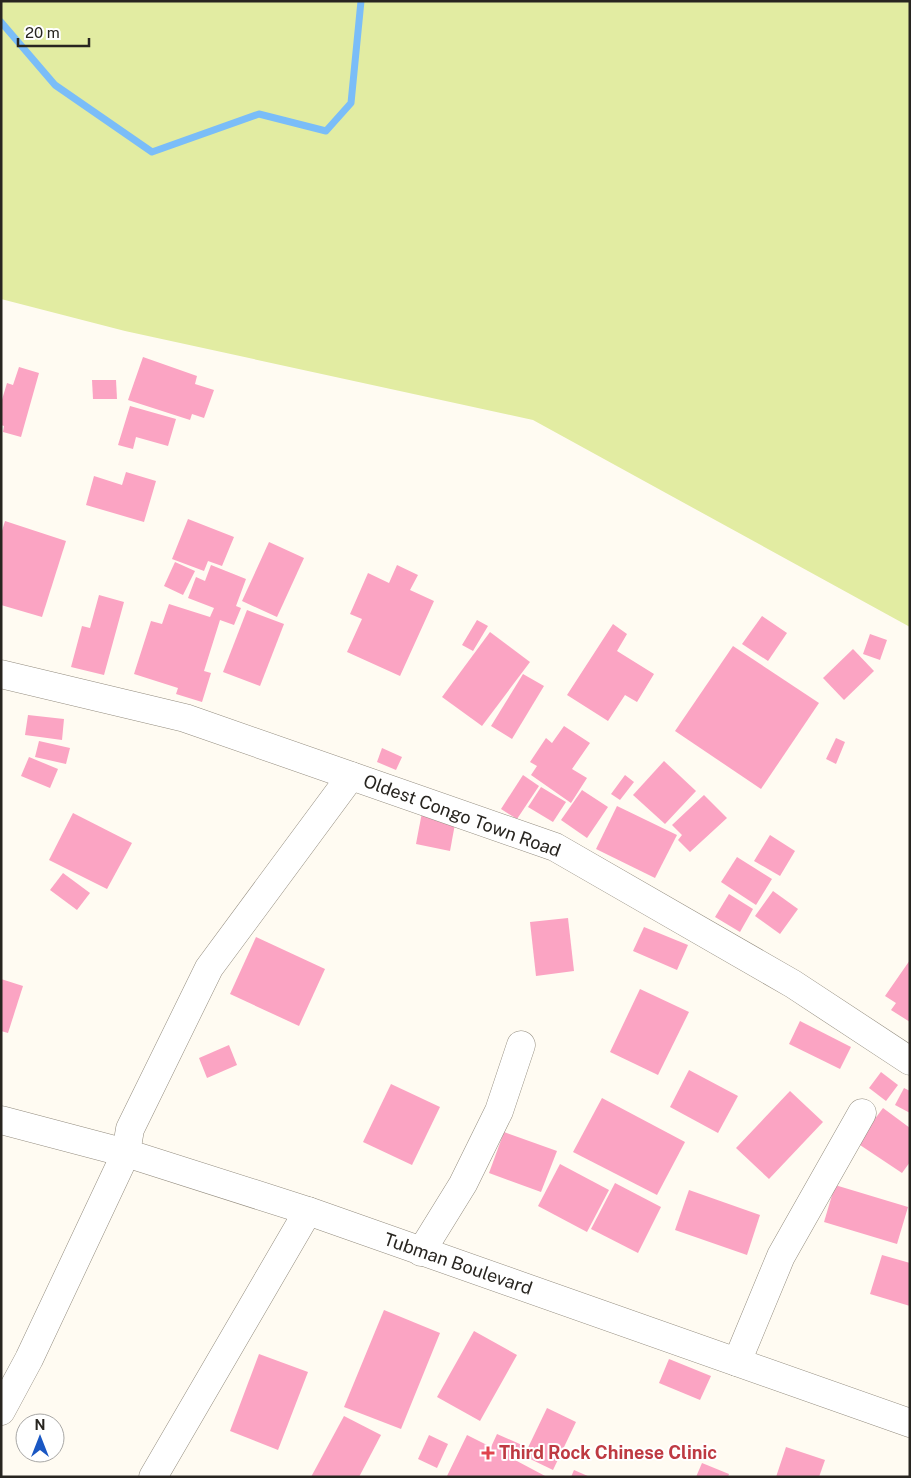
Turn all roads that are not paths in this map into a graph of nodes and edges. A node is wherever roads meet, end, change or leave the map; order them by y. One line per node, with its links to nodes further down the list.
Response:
1 (1, 674): 2 (main road, Oldest Congo Town Road)
2 (351, 776): 4 (main road, Oldest Congo Town Road); 7 (main road)
3 (521, 1045): 9 (main road)
4 (910, 1061)
5 (862, 1113): 10 (main road)
6 (1, 1120): 7 (main road, Tubman Boulevard)
7 (126, 1153): 8 (main road, Tubman Boulevard); 11 (main road)
8 (308, 1212): 9 (main road, Tubman Boulevard); 13 (main road)
9 (421, 1252): 10 (main road, Tubman Boulevard)
10 (737, 1362): 12 (main road, Tubman Boulevard)
11 (1, 1411)
12 (910, 1423)
13 (153, 1477)

